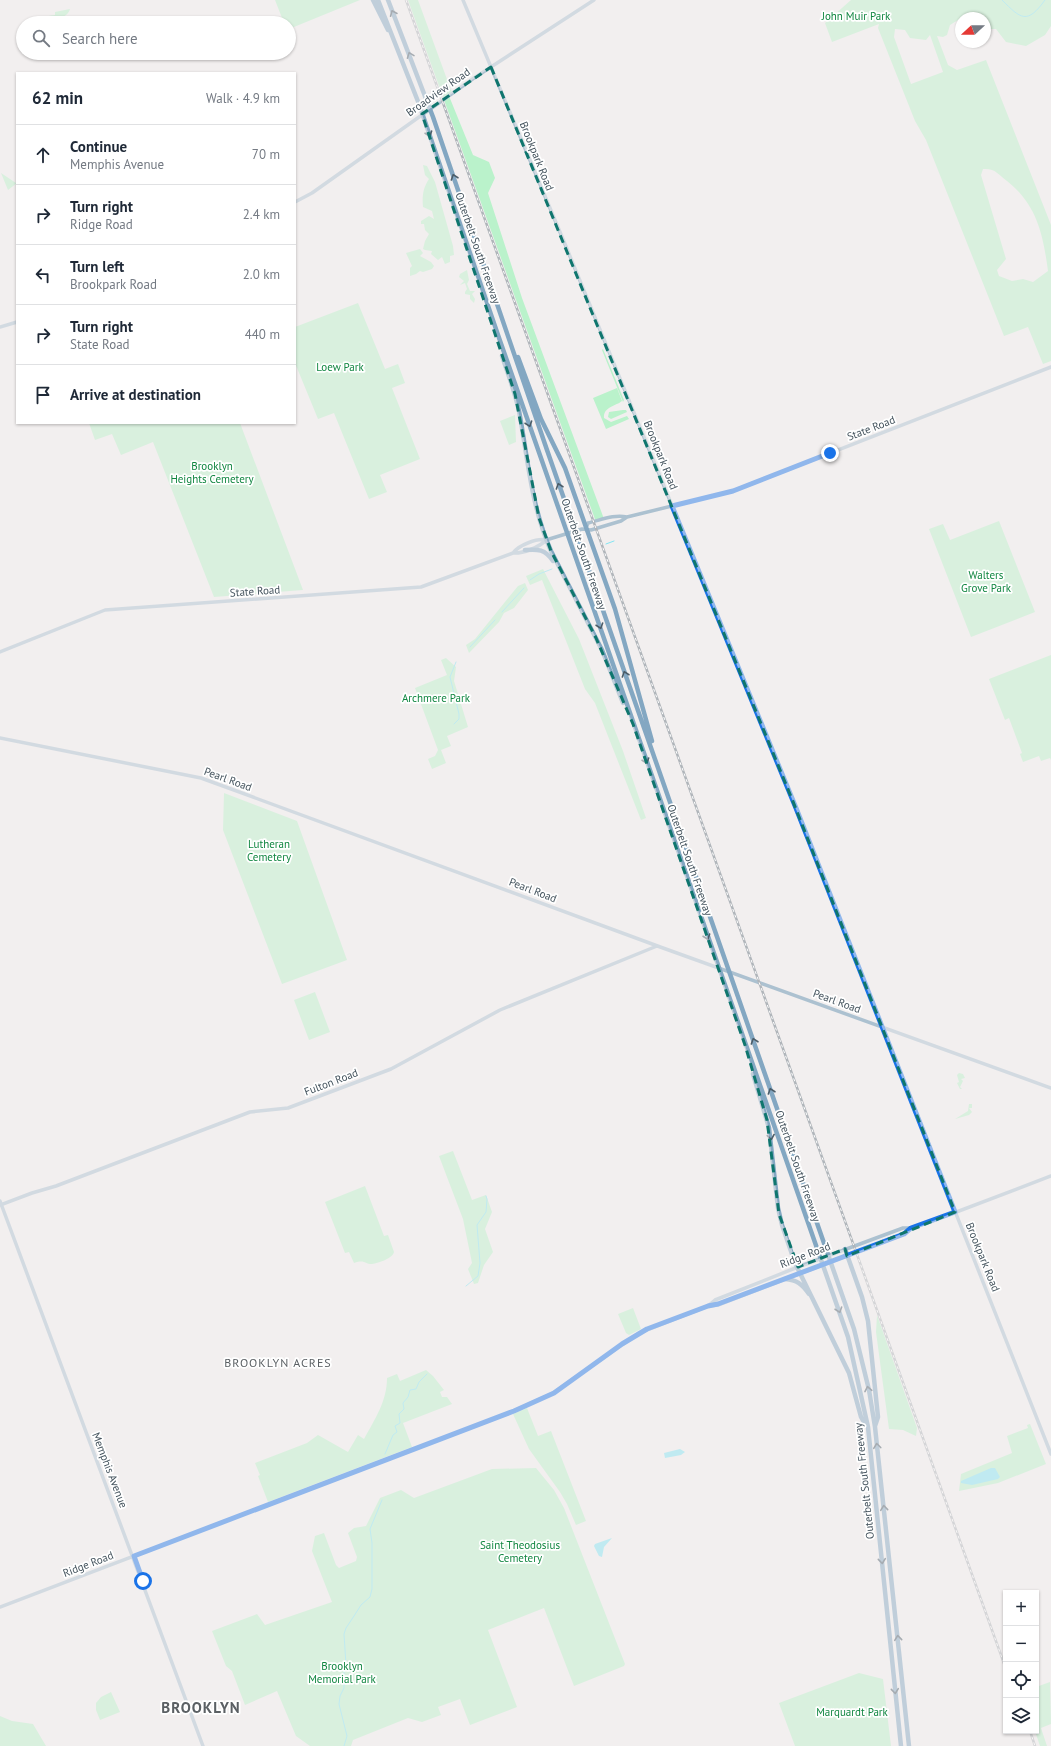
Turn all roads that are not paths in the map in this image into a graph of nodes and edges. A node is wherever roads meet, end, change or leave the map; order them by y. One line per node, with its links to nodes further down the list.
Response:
1 (373, 0): 6 (highway)
2 (378, 0): 6 (highway, Outerbelt South Freeway)
3 (388, 0): 11 (highway, Outerbelt South Freeway, one-way to 3)
4 (463, 0): 7 (main road, Brookpark Road)
5 (594, 0): 7 (main road, Broadview Road)
6 (402, 58): 12 (highway, Outerbelt South Freeway, one-way to 12)
7 (491, 67): 8 (main road, Broadview Road); 14 (main road, Brookpark Road)
8 (296, 201)
9 (16, 322): 10 (main road)
10 (0, 327)
11 (507, 334): 16 (highway); 24 (highway, Outerbelt South Freeway, one-way to 11)
12 (498, 335): 17 (highway); 22 (highway, Outerbelt South Freeway, one-way to 22)
13 (1051, 367): 14 (main road, State Road)
14 (672, 506): 15 (main road, State Road); 26 (main road, Brookpark Road)
15 (627, 517): 16 (main road, State Road); 16 (main road, State Road)
16 (586, 529): 17 (main road, State Road); 24 (highway)
17 (546, 540): 18 (main road, State Road); 19 (main road, State Road); 20 (highway)
18 (525, 550): 19 (main road, State Road); 20 (highway)
19 (513, 553): 21 (main road, State Road)
20 (566, 582): 22 (highway)
21 (0, 652)
22 (633, 724): 27 (highway, Outerbelt South Freeway, one-way to 27)
23 (0, 738): 25 (main road, Pearl Road)
24 (657, 764): 41 (highway, Outerbelt South Freeway, one-way to 24)
25 (657, 946): 26 (main road, Pearl Road); 30 (main road, Fulton Road)
26 (882, 1027): 28 (main road, Pearl Road); 31 (main road, Brookpark Road)
27 (745, 1045): 35 (highway, one-way to 35); 40 (highway, Outerbelt South Freeway, one-way to 40)
28 (1051, 1088)
29 (1051, 1176): 31 (main road, Ridge Road)
30 (0, 1203): 43 (main road, Memphis Avenue)
31 (955, 1212): 32 (main road, Ridge Road); 42 (main road, Brookpark Road)
32 (911, 1228): 33 (main road, Ridge Road); 34 (main road, Ridge Road)
33 (845, 1249): 34 (highway); 35 (main road, Ridge Road)
34 (847, 1256): 36 (main road, Ridge Road); 41 (highway)
35 (798, 1267): 36 (highway); 38 (main road, Ridge Road)
36 (801, 1273): 37 (main road, Ridge Road); 39 (highway)
37 (785, 1279): 38 (main road, Ridge Road); 39 (highway)
38 (708, 1306): 43 (main road, Ridge Road)
39 (818, 1308): 40 (highway)
40 (868, 1427): 46 (highway, Outerbelt South Freeway, one-way to 46)
41 (875, 1427): 47 (highway, Outerbelt South Freeway, one-way to 41)
42 (1051, 1454)
43 (134, 1556): 44 (main road, Ridge Road); 45 (main road, Memphis Avenue)
44 (0, 1607)
45 (203, 1746)
46 (901, 1746)
47 (909, 1746)

